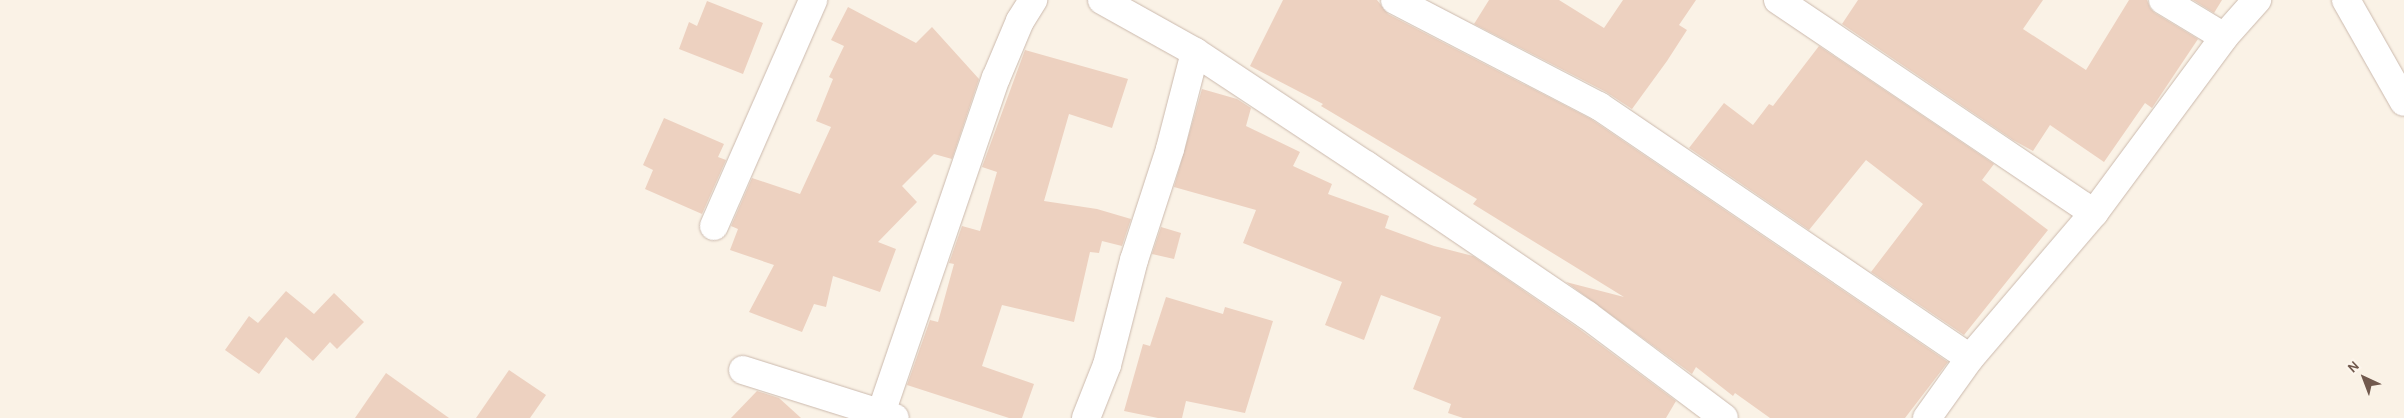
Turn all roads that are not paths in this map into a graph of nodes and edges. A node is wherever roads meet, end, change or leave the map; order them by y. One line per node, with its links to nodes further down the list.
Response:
1 (814, 0): 13 (street)
2 (1033, 0): 16 (street)
3 (1102, 0): 10 (street)
4 (1395, 0): 14 (street)
5 (1778, 0): 12 (street)
6 (2163, 0): 9 (street)
7 (2257, 0): 9 (street)
8 (2346, 0): 11 (street)
9 (2224, 37): 12 (street)
10 (1195, 52): 17 (street); 18 (street)
11 (2404, 102)
12 (2094, 213): 14 (street)
13 (714, 226)
14 (1970, 358): 19 (street)
15 (743, 370): 16 (street)
16 (888, 416)
17 (1086, 418)
18 (1724, 418)
19 (1927, 418)

